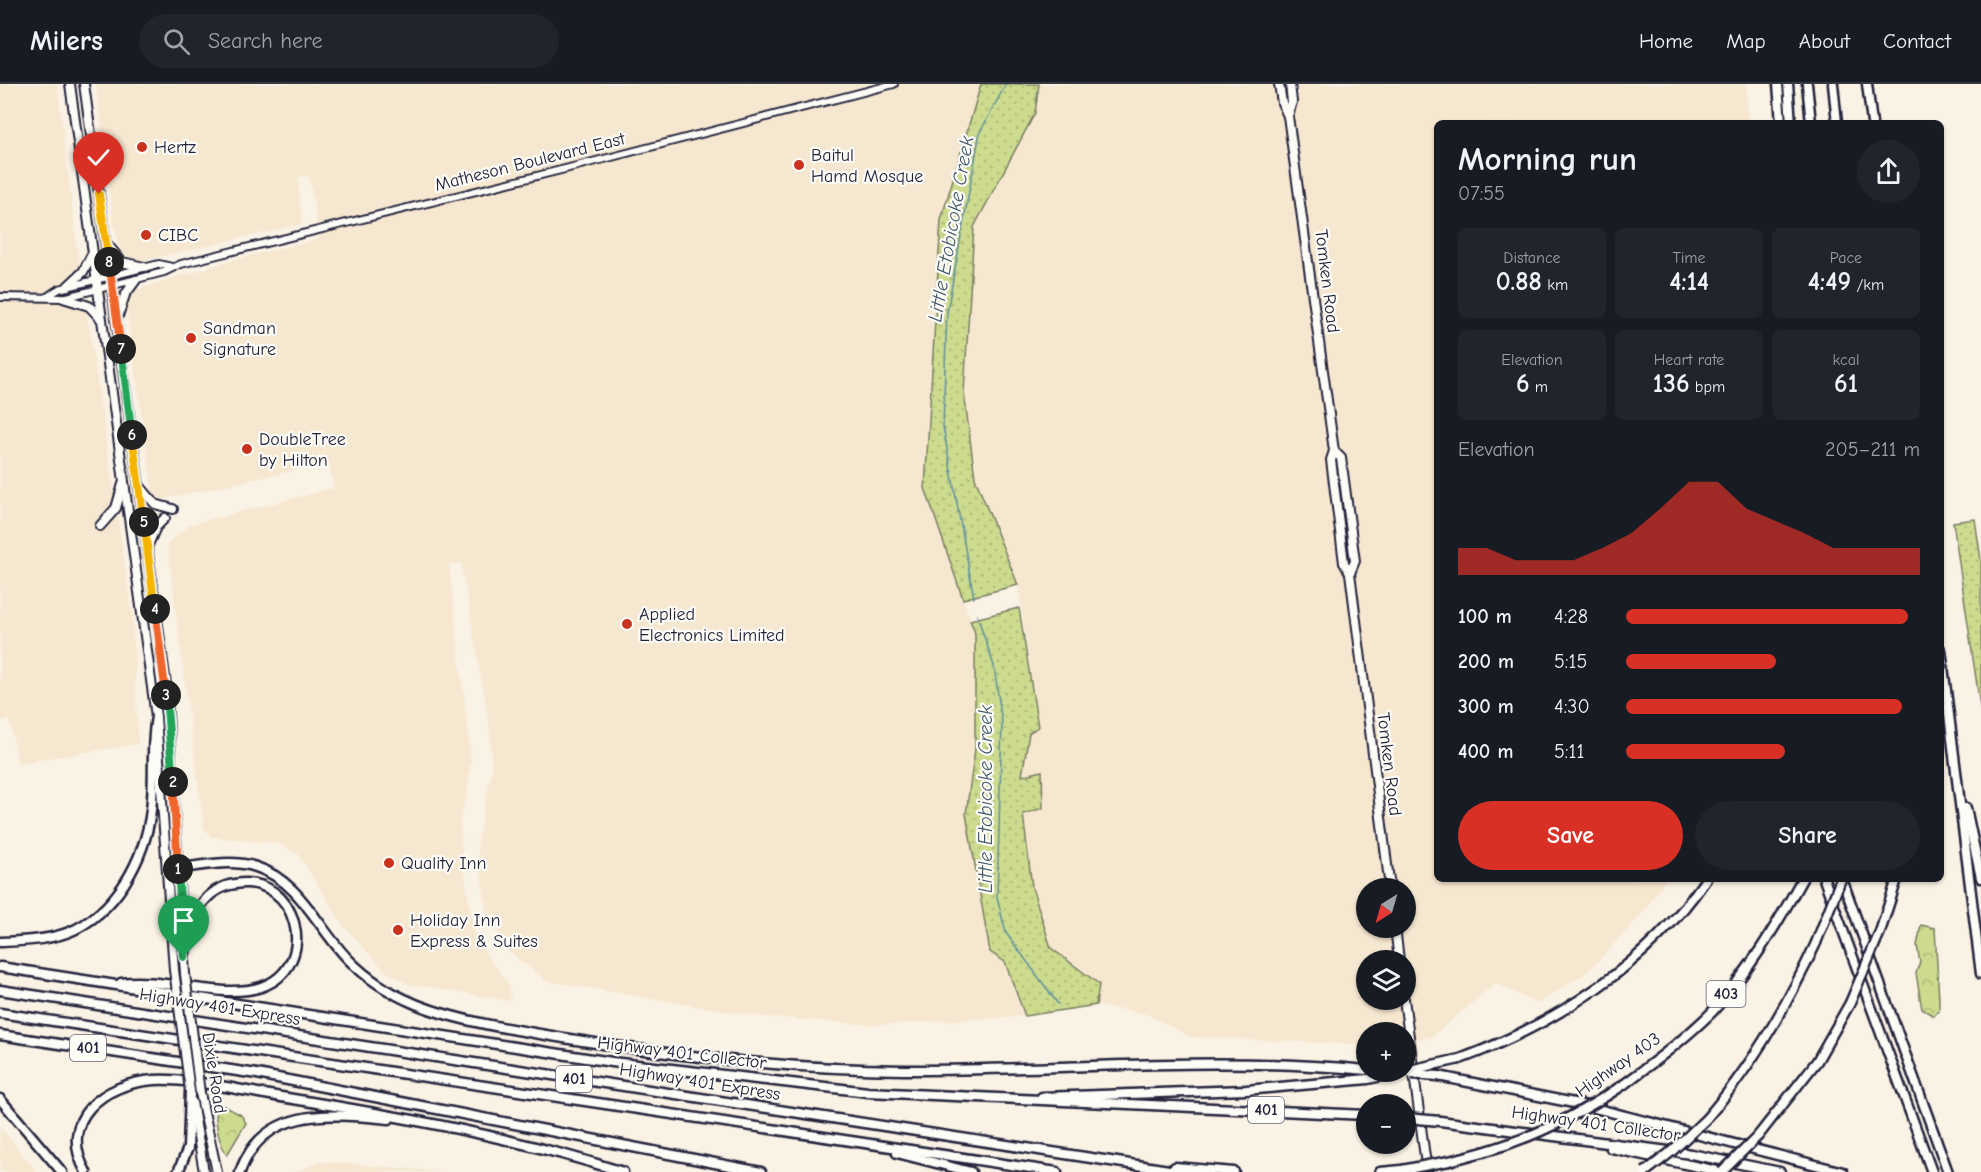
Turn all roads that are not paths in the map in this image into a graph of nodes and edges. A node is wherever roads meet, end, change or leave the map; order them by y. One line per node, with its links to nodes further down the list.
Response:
1 (70, 84): 18 (main road, Dixie Road)
2 (84, 84): 17 (main road, Dixie Road)
3 (894, 84): 20 (street, Matheson Boulevard East)
4 (1279, 84): 11 (main road, Tomken Road)
5 (1290, 84): 11 (main road, Tomken Road)
6 (1778, 84): 12 (highway)
7 (1788, 84): 13 (highway)
8 (1807, 84): 14 (highway)
9 (1833, 84): 15 (highway)
10 (1867, 84): 16 (highway)
11 (1288, 116): 43 (main road, Tomken Road)
12 (1780, 120)
13 (1791, 120)
14 (1811, 120)
15 (1837, 120)
16 (1872, 120)
17 (106, 243): 19 (main road); 21 (main road, Dixie Road)
18 (92, 255): 22 (main road, Dixie Road); 24 (main road)
19 (144, 267): 20 (street, Matheson Boulevard East); 21 (street, Matheson Boulevard East)
20 (172, 267): 23 (street, Matheson Boulevard East)
21 (110, 276): 22 (street, Matheson Boulevard East); 25 (main road, Dixie Road)
22 (96, 279): 24 (street, Matheson Boulevard East); 26 (main road, Dixie Road)
23 (136, 280): 25 (street, Matheson Boulevard East); 30 (main road)
24 (68, 286): 28 (street, Matheson Boulevard East)
25 (112, 286): 26 (street, Matheson Boulevard East); 30 (main road, Dixie Road)
26 (97, 289): 29 (street, Matheson Boulevard East); 31 (main road, Dixie Road)
27 (0, 297): 28 (street, Matheson Boulevard East)
28 (47, 297): 29 (street, Matheson Boulevard East)
29 (63, 298): 31 (main road)
30 (118, 317): 33 (main road, Dixie Road)
31 (102, 320): 32 (main road, Dixie Road)
32 (124, 476): 36 (main road); 39 (main road, Dixie Road)
33 (138, 484): 34 (main road); 37 (main road, Dixie Road)
34 (173, 509)
35 (165, 518): 37 (main road)
36 (100, 526)
37 (147, 549): 41 (main road, Dixie Road)
38 (1944, 672): 40 (highway)
39 (156, 717): 42 (main road, Dixie Road); 51 (highway)
40 (1956, 760): 44 (highway); 54 (highway)
41 (178, 869): 42 (highway); 52 (main road, Dixie Road); 60 (highway)
42 (168, 870): 62 (main road, Dixie Road, bridge)
43 (1389, 878)
44 (1981, 878)
45 (1703, 882): 64 (highway, bridge)
46 (1800, 882): 85 (highway, Highway 403 / 403, bridge)
47 (1825, 882): 91 (highway)
48 (1840, 882): 87 (highway, bridge)
49 (1842, 882): 92 (highway)
50 (1896, 882): 88 (highway, bridge)
51 (0, 942)
52 (184, 957): 55 (highway); 76 (main road, Dixie Road, bridge)
53 (0, 967): 55 (highway, Highway 401 Collector / 401)
54 (1981, 974)
55 (112, 984): 64 (highway, Highway 401 Collector / 401)
56 (0, 990): 71 (highway, Highway 401 Express / 401)
57 (1405, 1010): 86 (main road)
58 (0, 1012): 69 (highway, Highway 401 Express / 401)
59 (0, 1035): 70 (highway, 401)
60 (1356, 1069)
61 (1416, 1074): 90 (highway, bridge)
62 (190, 1091): 74 (highway); 75 (main road, Dixie Road)
63 (0, 1099): 72 (highway)
64 (999, 1099): 65 (highway, Highway 401 Collector / 401)
65 (1356, 1115)
66 (1416, 1119): 68 (highway, Highway 401 Collector, bridge)
67 (440, 1125): 73 (highway); 77 (highway); 78 (highway)
68 (1550, 1134): 88 (highway); 89 (highway, Highway 401 Collector)
69 (853, 1142): 81 (highway); 82 (highway, Highway 401 Express / 401)
70 (695, 1159): 79 (highway); 80 (highway, 401)
71 (1112, 1162): 83 (highway, Highway 401 Express / 401); 84 (highway)
72 (62, 1172)
73 (86, 1172)
74 (178, 1172)
75 (204, 1172)
76 (217, 1172)
77 (240, 1172)
78 (624, 1172)
79 (730, 1172)
80 (761, 1172)
81 (971, 1172)
82 (1057, 1172)
83 (1182, 1172)
84 (1234, 1172)
85 (1380, 1172)
86 (1427, 1172)
87 (1645, 1172)
88 (1722, 1172)
89 (1780, 1172)
90 (1843, 1172)
91 (1932, 1172)
92 (1948, 1172)

